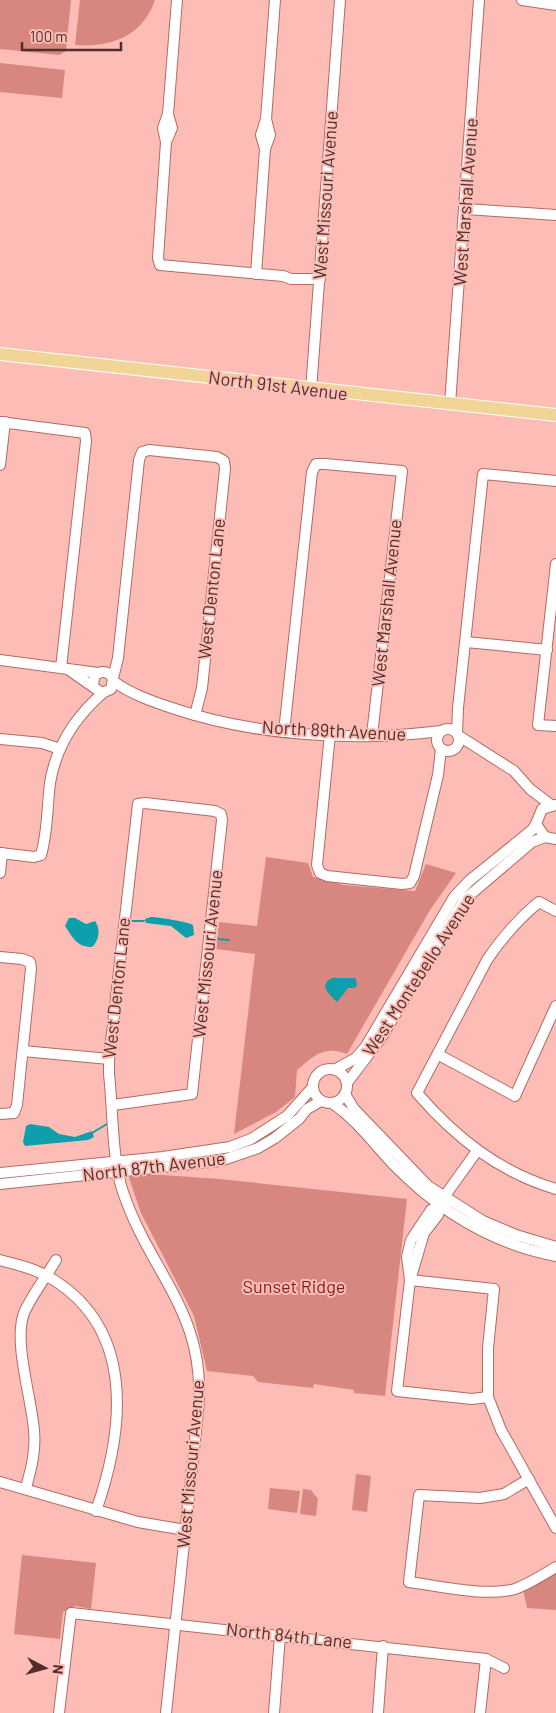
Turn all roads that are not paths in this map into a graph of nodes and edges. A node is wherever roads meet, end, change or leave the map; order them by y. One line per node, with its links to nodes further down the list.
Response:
1 (177, 0): 9 (street)
2 (275, 0): 9 (street)
3 (340, 0): 10 (street, West Missouri Avenue)
4 (479, 0): 7 (street, West Marshall Avenue)
5 (522, 0): 6 (street)
6 (556, 5)
7 (466, 209): 8 (street); 13 (street, West Marshall Avenue)
8 (556, 215)
9 (256, 274): 10 (street)
10 (320, 279): 12 (street, West Missouri Avenue)
11 (0, 354): 12 (main road, North 91st Avenue)
12 (311, 390): 13 (main road, North 91st Avenue)
13 (450, 404): 14 (main road, North 91st Avenue)
14 (556, 415)
15 (2, 422): 16 (street); 23 (street)
16 (0, 465)
17 (556, 481): 19 (street)
18 (556, 564): 20 (street)
19 (466, 642): 20 (street); 29 (street)
20 (546, 650): 32 (street)
21 (117, 652): 24 (street); 25 (street); 31 (street, West Denton Lane)
22 (0, 660): 23 (street)
23 (65, 668): 24 (street); 26 (street)
24 (99, 672): 25 (street); 26 (street)
25 (113, 679): 27 (street); 28 (street, North 89th Avenue)
26 (93, 685): 27 (street); 30 (street)
27 (105, 692): 28 (street, North 89th Avenue); 30 (street)
28 (136, 695): 31 (street, North 89th Avenue)
29 (458, 708): 33 (street); 38 (street)
30 (85, 709): 41 (street)
31 (195, 715): 34 (street, North 89th Avenue)
32 (556, 726)
33 (443, 730): 37 (street, North 89th Avenue); 38 (street); 40 (street)
34 (284, 732): 35 (street, North 89th Avenue); 36 (street, West Marshall Avenue)
35 (330, 734): 36 (street, North 89th Avenue); 40 (street)
36 (372, 735): 37 (street, North 89th Avenue)
37 (415, 735): 40 (street, North 89th Avenue)
38 (458, 735): 40 (street); 42 (street)
39 (0, 739): 41 (street)
40 (447, 748): 42 (street, North 89th Avenue)
41 (60, 750): 50 (street)
42 (478, 750): 43 (street)
43 (530, 789): 44 (street); 45 (street)
44 (554, 805): 45 (street)
45 (539, 812): 47 (street)
46 (221, 814): 57 (street, West Denton Lane); 63 (street, West Missouri Avenue)
47 (536, 824): 48 (street); 58 (street, West Montebello Avenue)
48 (545, 837): 49 (street); 59 (street, West Montebello Avenue)
49 (556, 839)
50 (1, 853): 51 (street)
51 (0, 873)
52 (556, 911): 56 (street)
53 (0, 957): 55 (street)
54 (555, 1006): 56 (street)
55 (23, 1051): 57 (street); 64 (street)
56 (439, 1055): 65 (street)
57 (109, 1059): 63 (street, West Denton Lane)
58 (336, 1069): 59 (street); 60 (street)
59 (347, 1083): 61 (street)
60 (312, 1088): 62 (street); 66 (street, North 87th Avenue)
61 (345, 1094): 62 (street); 70 (street)
62 (327, 1102): 66 (street, North 87th Avenue); 70 (street)
63 (113, 1105): 66 (street, West Denton Lane)
64 (0, 1114)
65 (477, 1151): 69 (street); 70 (street)
66 (118, 1166): 67 (street, North 87th Avenue); 68 (street, North 87th Avenue); 83 (street, West Missouri Avenue)
67 (0, 1173)
68 (0, 1184)
69 (556, 1189)
70 (442, 1201): 71 (street); 72 (street); 76 (street)
71 (556, 1247)
72 (556, 1256)
73 (0, 1260): 75 (street)
74 (56, 1260): 75 (street)
75 (47, 1276): 80 (street); 81 (street)
76 (410, 1280): 77 (street); 77 (street)
77 (488, 1397): 78 (street)
78 (529, 1479): 82 (street); 84 (street)
79 (0, 1482): 80 (street)
80 (26, 1488): 81 (street)
81 (96, 1511): 83 (street)
82 (556, 1528)
83 (186, 1530): 85 (street, West Missouri Avenue)
84 (556, 1567)
85 (175, 1624): 86 (street, North 84th Lane); 90 (street, North 84th Lane); 91 (street, West Missouri Avenue)
86 (280, 1636): 87 (street, North 84th Lane); 92 (street)
87 (383, 1646): 88 (street, North 84th Lane); 93 (street)
88 (486, 1658): 89 (street, North 84th Lane); 94 (street)
89 (504, 1668)
90 (59, 1713)
91 (166, 1713)
92 (274, 1713)
93 (378, 1713)
94 (480, 1713)

